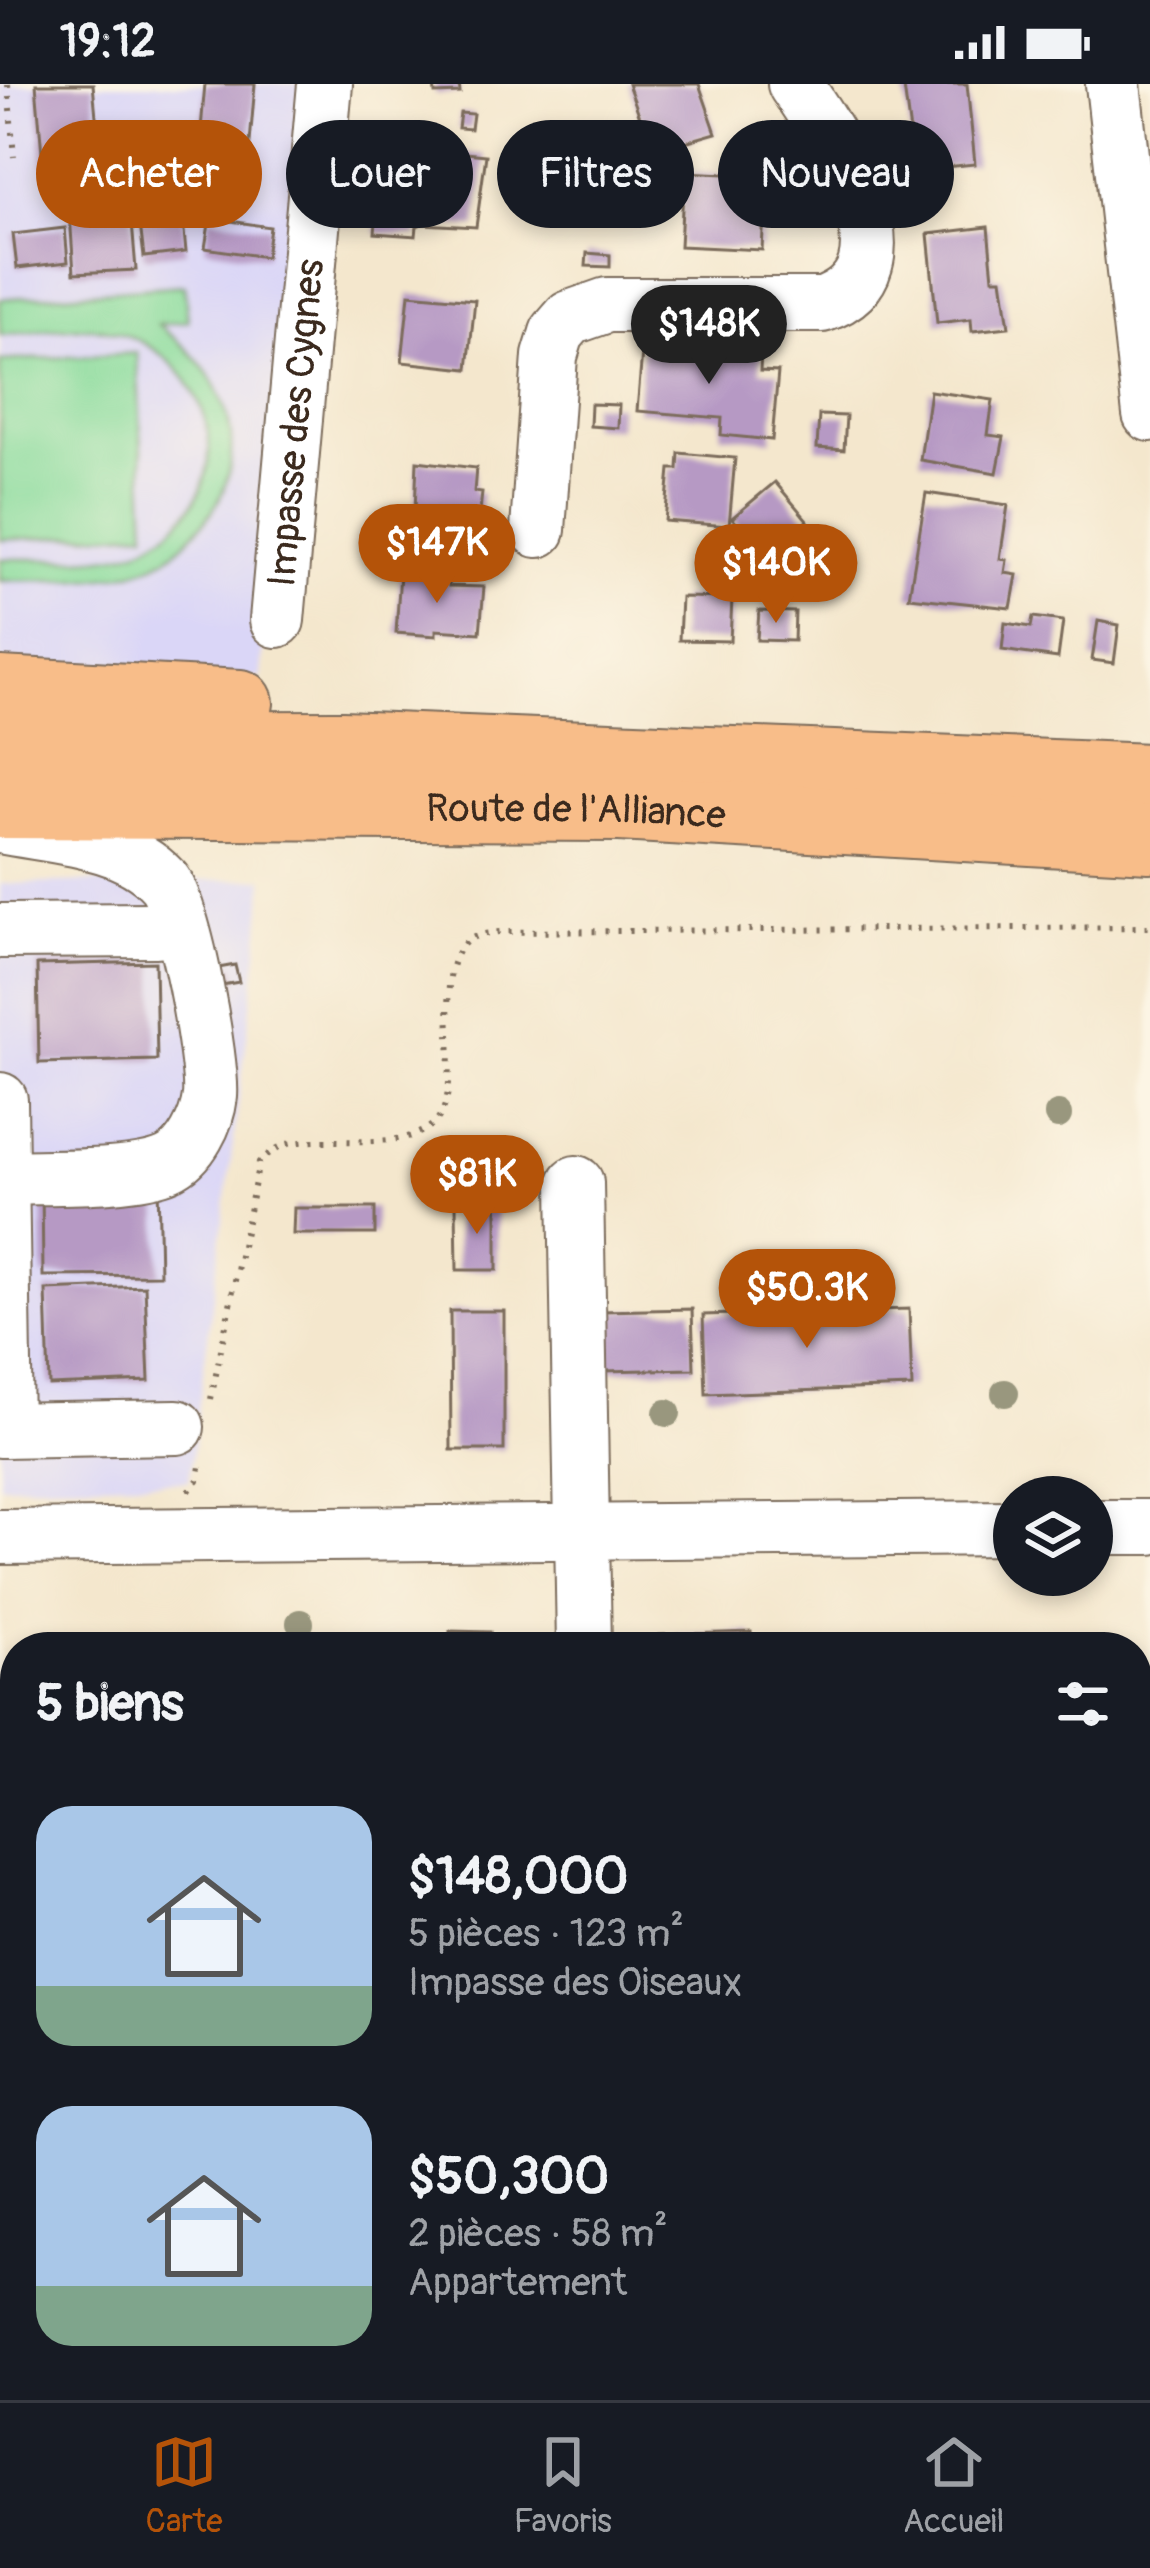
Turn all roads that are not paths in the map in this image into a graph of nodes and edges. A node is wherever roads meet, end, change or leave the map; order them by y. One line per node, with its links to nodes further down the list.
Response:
1 (325, 84): 6 (street, Impasse des Cygnes)
2 (795, 84): 5 (street)
3 (1113, 84): 4 (street)
4 (1150, 414)
5 (538, 530)
6 (277, 620)
7 (0, 690): 9 (highway)
8 (0, 745): 9 (highway, Route de l'Alliance)
9 (1015, 770): 10 (highway, Route de l'Alliance)
10 (1150, 777)
11 (0, 805): 13 (highway, Route de l'Alliance)
12 (0, 826): 17 (street)
13 (1150, 838)
14 (156, 930): 15 (street)
15 (0, 931)
16 (0, 1100): 17 (street)
17 (2, 1178): 19 (street)
18 (576, 1183): 24 (street)
19 (3, 1430): 20 (street)
20 (196, 1431)
21 (1113, 1527): 22 (street)
22 (1150, 1527)
23 (993, 1528): 24 (street)
24 (583, 1531): 25 (street); 26 (street)
25 (0, 1537)
26 (584, 1632)

